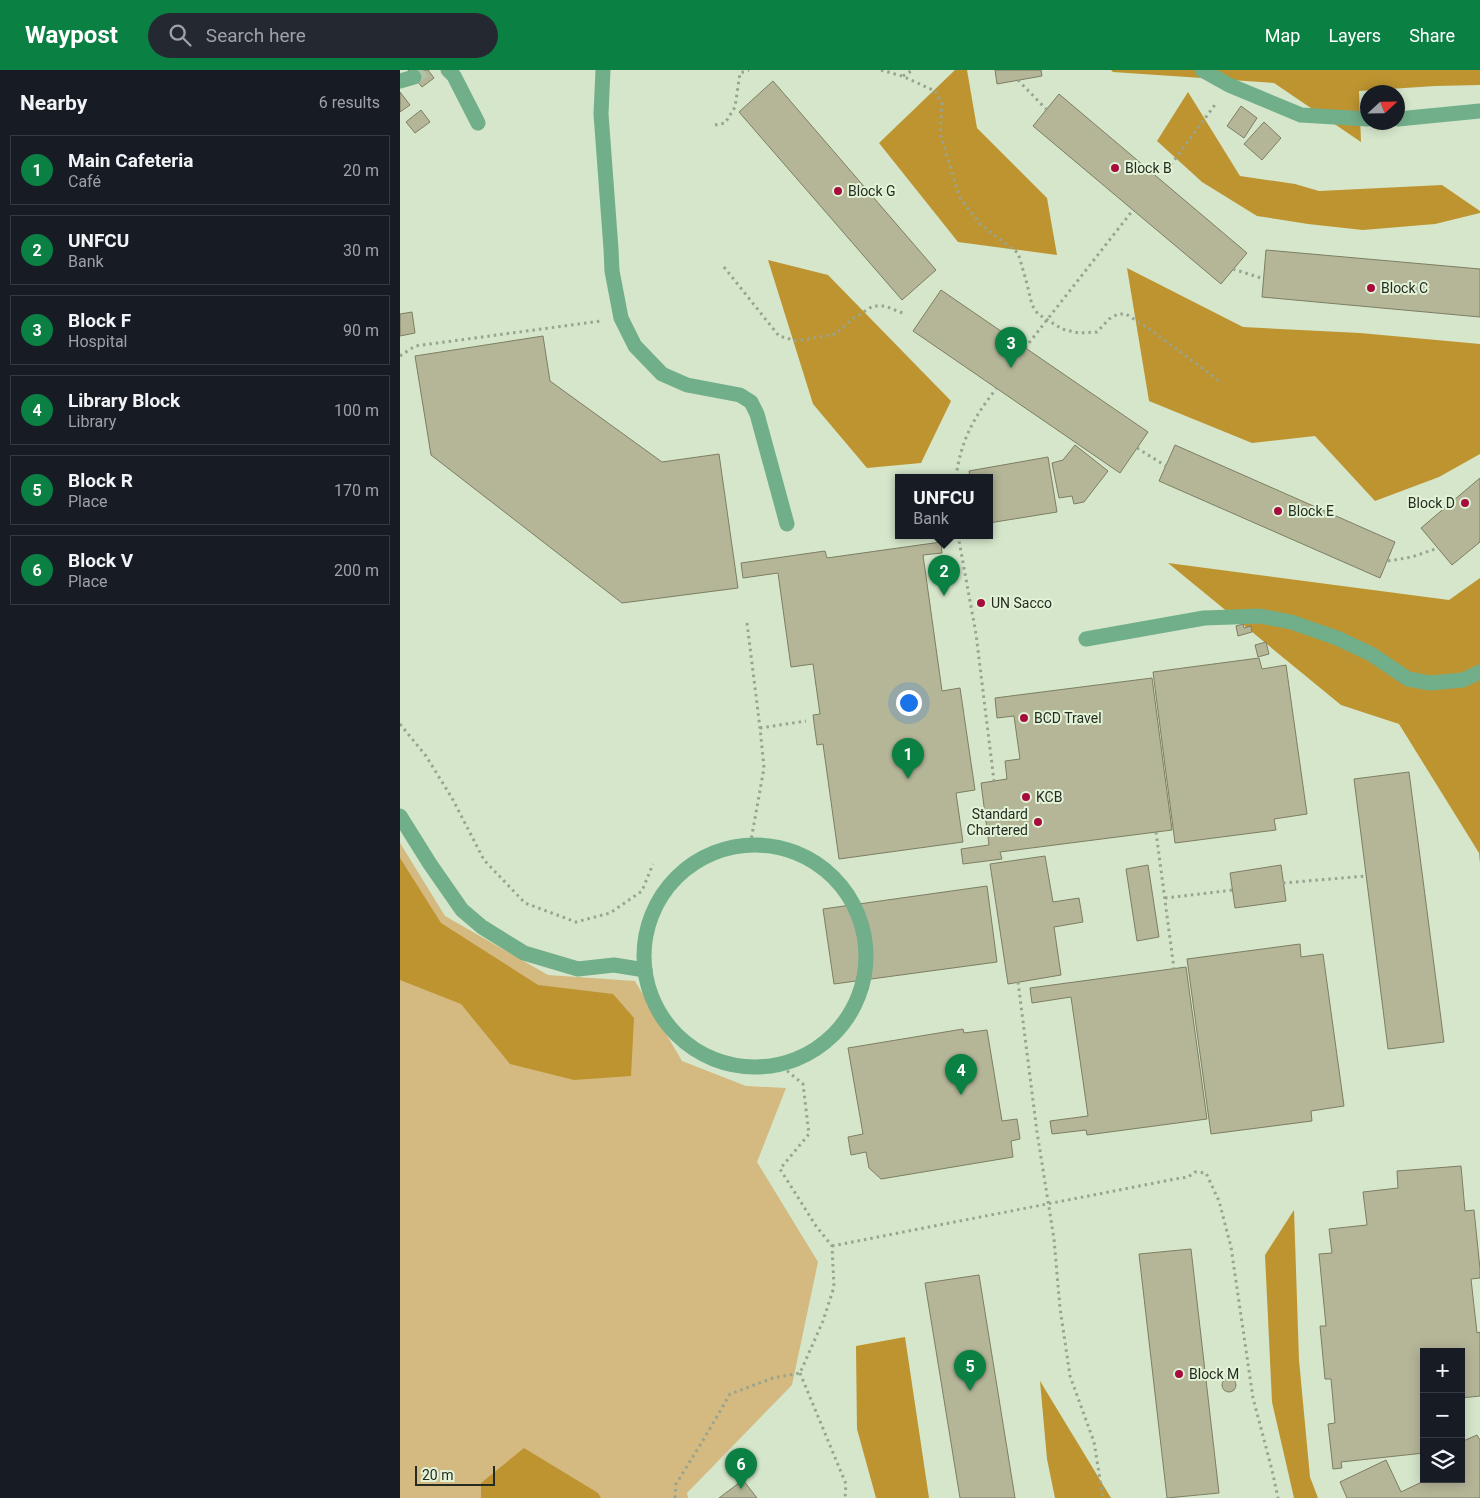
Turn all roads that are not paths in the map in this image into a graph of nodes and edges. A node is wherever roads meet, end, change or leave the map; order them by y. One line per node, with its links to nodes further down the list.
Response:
1 (448, 70): 7 (lane)
2 (603, 70): 8 (lane)
3 (1202, 70): 6 (lane)
4 (1480, 111): 5 (lane)
5 (1405, 118)
6 (1360, 119)
7 (478, 123)
8 (787, 524)
9 (1086, 640): 10 (lane)
10 (1480, 672)
11 (400, 816): 12 (lane)
12 (645, 970): 12 (lane)

